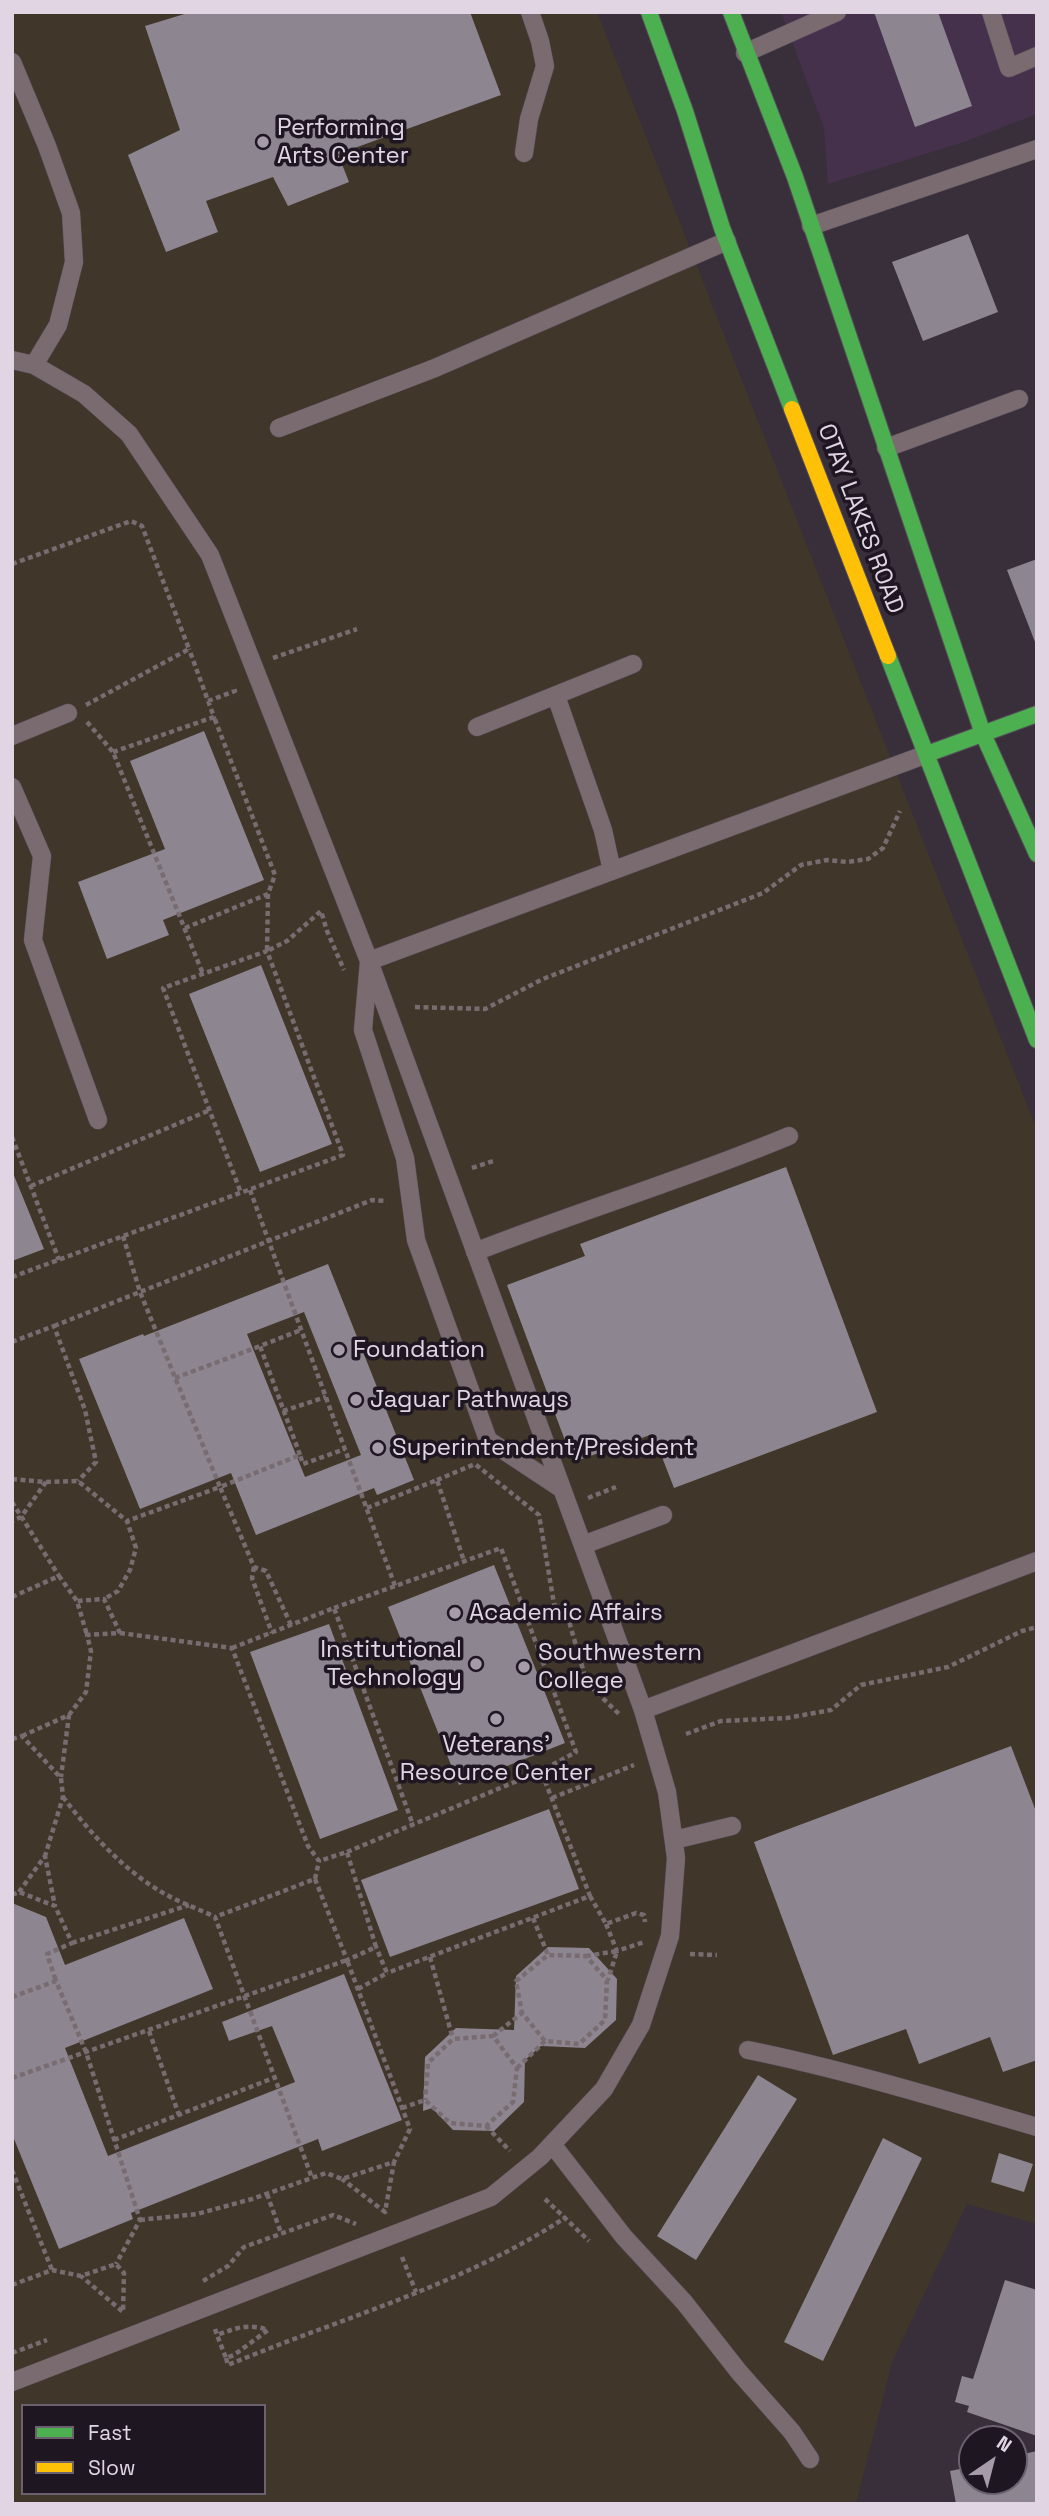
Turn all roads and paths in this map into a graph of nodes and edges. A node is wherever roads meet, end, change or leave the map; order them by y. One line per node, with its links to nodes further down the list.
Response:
1 (530, 12): 10 (lane)
2 (649, 12): 12 (main road, OTAY LAKES ROAD)
3 (731, 12): 6 (main road, OTAY LAKES ROAD)
4 (837, 12): 6 (lane)
5 (991, 12): 7 (lane)
6 (745, 53): 11 (main road, OTAY LAKES ROAD)
7 (1037, 56)
8 (12, 62): 14 (lane)
9 (1037, 149): 11 (lane)
10 (524, 153)
11 (811, 226): 17 (main road, OTAY LAKES ROAD)
12 (727, 241): 16 (lane); 33 (main road, OTAY LAKES ROAD)
13 (12, 360): 14 (lane)
14 (34, 365): 39 (lane)
15 (1019, 399): 17 (lane)
16 (279, 428)
17 (886, 448): 30 (main road, OTAY LAKES ROAD)
18 (12, 564): 20 (path)
19 (357, 629): 21 (path)
20 (190, 649): 25 (path); 26 (path)
21 (284, 654)
22 (633, 664): 24 (lane)
23 (232, 682): 25 (path)
24 (556, 696): 29 (lane); 37 (lane)
25 (208, 701): 28 (path)
26 (72, 712): 31 (lane); 32 (path)
27 (1037, 714): 30 (main road)
28 (214, 717): 32 (path); 38 (path)
29 (478, 727)
30 (983, 733): 33 (main road); 36 (main road, OTAY LAKES ROAD)
31 (12, 736)
32 (113, 752): 38 (path)
33 (927, 754): 37 (lane); 42 (main road, OTAY LAKES ROAD)
34 (12, 787): 44 (lane)
35 (900, 811): 41 (path)
36 (1037, 854)
37 (612, 871): 39 (lane)
38 (185, 928): 40 (path)
39 (369, 961): 55 (lane); 76 (lane)
40 (203, 974): 43 (path); 50 (path)
41 (415, 1007)
42 (1037, 1040)
43 (210, 1110): 49 (path); 51 (path)
44 (98, 1120)
45 (789, 1136): 55 (lane)
46 (12, 1137): 49 (path)
47 (496, 1160): 48 (path)
48 (472, 1168)
49 (31, 1186): 56 (path)
50 (250, 1190): 51 (path); 54 (path)
51 (241, 1193): 53 (path)
52 (390, 1213): 54 (path)
53 (123, 1236): 56 (path); 58 (path)
54 (268, 1241): 58 (path); 60 (path)
55 (475, 1252): 76 (lane)
56 (60, 1260): 57 (path)
57 (12, 1278)
58 (140, 1292): 59 (path); 63 (path)
59 (54, 1326): 61 (path); 72 (path)
60 (301, 1330): 62 (path); 64 (path)
61 (12, 1342)
62 (260, 1346): 63 (path); 65 (path)
63 (175, 1377): 75 (path)
64 (326, 1397): 65 (path); 66 (path)
65 (283, 1411): 68 (path)
66 (345, 1449): 68 (path); 79 (path)
67 (472, 1451): 69 (path)
68 (300, 1455): 75 (path)
69 (475, 1464): 71 (path); 102 (path)
70 (12, 1479): 73 (path)
71 (437, 1480): 79 (path); 85 (path)
72 (78, 1481): 73 (path); 83 (path)
73 (46, 1482): 81 (path)
74 (616, 1487): 77 (path)
75 (220, 1488): 83 (path); 87 (path)
76 (562, 1489): 84 (lane)
77 (588, 1498)
78 (12, 1502): 81 (path)
79 (367, 1508): 89 (path)
80 (663, 1515): 84 (lane)
81 (21, 1517): 82 (path); 88 (path)
82 (12, 1521)
83 (127, 1521): 91 (path)
84 (583, 1545): 100 (lane)
85 (464, 1561): 89 (path); 107 (path)
86 (1037, 1561): 100 (lane)
87 (254, 1567): 94 (path); 97 (path)
88 (59, 1576): 90 (path); 92 (path)
89 (395, 1586): 93 (path)
90 (12, 1597)
91 (104, 1599): 92 (path); 96 (path)
92 (77, 1601): 98 (path)
93 (334, 1608): 94 (path); 111 (path)
94 (291, 1625): 97 (path)
95 (1037, 1628): 103 (path)
96 (120, 1633): 98 (path); 99 (path)
97 (272, 1633): 99 (path)
98 (87, 1635): 101 (path)
99 (232, 1648): 116 (path)
100 (643, 1710): 113 (lane)
101 (69, 1715): 104 (path); 108 (path)
102 (621, 1717)
103 (686, 1734)
104 (22, 1735): 105 (path); 108 (path)
105 (12, 1739)
106 (637, 1764): 110 (path)
107 (541, 1771): 110 (path); 111 (path)
108 (61, 1778): 109 (path)
109 (63, 1797): 115 (path); 121 (path)
110 (552, 1798): 120 (path)
111 (413, 1825): 114 (path)
112 (732, 1826): 113 (lane)
113 (674, 1840): 157 (lane)
114 (347, 1852): 116 (path); 127 (path)
115 (46, 1856): 118 (path); 122 (path)
116 (319, 1861): 117 (path)
117 (315, 1879): 123 (path); 134 (path)
118 (19, 1892): 119 (path); 122 (path)
119 (12, 1895)
120 (590, 1896): 124 (path); 125 (path)
121 (189, 1905): 123 (path); 126 (path)
122 (55, 1906): 126 (path)
123 (215, 1917): 139 (path)
124 (533, 1918): 130 (path); 133 (path)
125 (606, 1924): 128 (path); 128 (path)
126 (72, 1943): 137 (path)
127 (376, 1947): 134 (path); 135 (path)
128 (617, 1951): 132 (path); 136 (path)
129 (690, 1954): 131 (path)
130 (548, 1955): 132 (path); 141 (path)
131 (717, 1955)
132 (586, 1956): 136 (path)
133 (430, 1957): 135 (path); 144 (path)
134 (347, 1961): 138 (path); 139 (path)
135 (387, 1973): 138 (path)
136 (607, 1980): 145 (path)
137 (56, 1981): 140 (path); 147 (path)
138 (358, 1989): 152 (path)
139 (247, 1996): 142 (path); 149 (path)
140 (12, 1997)
141 (522, 2013): 143 (path); 145 (path)
142 (149, 2031): 147 (path); 153 (path)
143 (493, 2036): 144 (path); 148 (path)
144 (453, 2039): 151 (path)
145 (545, 2041): 148 (path)
146 (748, 2050): 155 (lane)
147 (86, 2052): 150 (path); 156 (path)
148 (517, 2068): 154 (path)
149 (276, 2077): 153 (path); 161 (path)
150 (12, 2078)
151 (425, 2100): 152 (path); 154 (path)
152 (402, 2108): 159 (path)
153 (179, 2115): 156 (path)
154 (486, 2126): 158 (path)
155 (1037, 2127)
156 (114, 2140): 169 (path)
157 (552, 2144): 188 (lane); 189 (lane)
158 (501, 2158)
159 (394, 2162): 162 (path); 166 (path)
160 (12, 2170): 175 (path)
161 (313, 2178): 162 (path); 163 (path)
162 (342, 2179): 166 (path)
163 (267, 2194): 169 (path); 171 (path)
164 (545, 2199): 168 (path)
165 (398, 2208): 166 (path)
166 (385, 2212): 167 (path)
167 (375, 2216)
168 (566, 2217): 172 (path); 179 (path)
169 (140, 2220): 174 (path)
170 (365, 2220): 171 (path)
171 (281, 2233): 177 (path)
172 (589, 2242)
173 (402, 2257): 179 (path)
174 (117, 2264): 176 (path); 181 (path)
175 (52, 2270): 176 (path); 178 (path)
176 (81, 2276): 181 (path)
177 (197, 2284)
178 (12, 2285)
179 (416, 2292): 187 (path)
180 (135, 2307): 181 (path)
181 (123, 2312): 182 (path)
182 (110, 2316)
183 (212, 2322): 184 (path)
184 (217, 2335): 187 (path); 187 (path)
185 (49, 2339): 186 (path)
186 (12, 2353)
187 (226, 2358)
188 (12, 2382)
189 (810, 2459)

